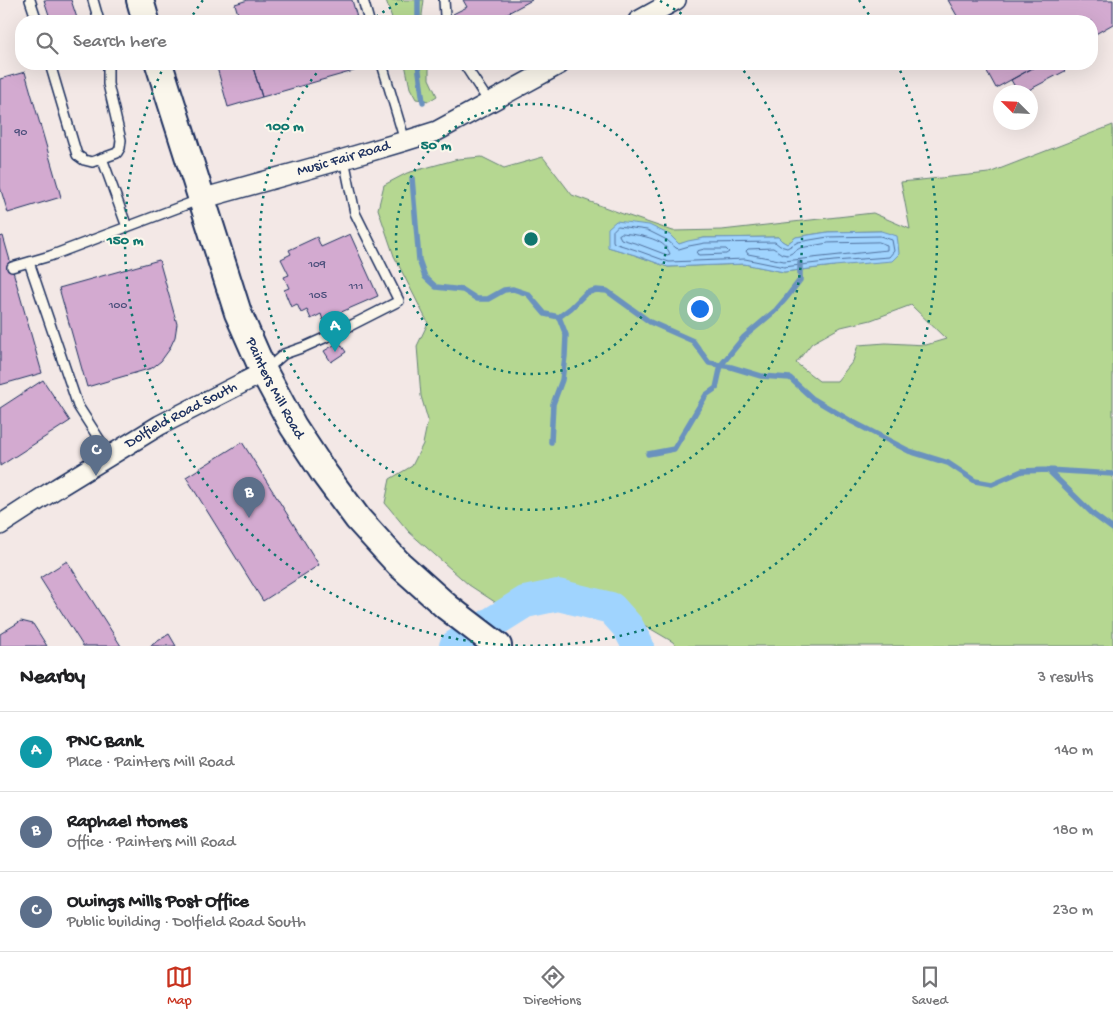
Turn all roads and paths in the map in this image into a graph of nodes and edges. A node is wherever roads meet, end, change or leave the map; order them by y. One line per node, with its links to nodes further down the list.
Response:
1 (30, 0): 7 (lane)
2 (94, 0): 8 (lane)
3 (140, 0): 9 (main road)
4 (363, 0): 10 (lane)
5 (444, 0): 11 (lane)
6 (666, 2): 12 (street)
7 (35, 15)
8 (98, 15)
9 (144, 15)
10 (368, 15)
11 (444, 15)
12 (647, 15)
13 (52, 70): 21 (lane)
14 (108, 70): 21 (lane)
15 (161, 70): 23 (main road, Painters Mill Road)
16 (384, 70): 20 (lane)
17 (468, 70): 19 (lane)
18 (549, 70): 19 (street, Music Fair Road)
19 (489, 102): 20 (street, Music Fair Road)
20 (405, 141): 22 (street, Music Fair Road)
21 (102, 158): 24 (lane)
22 (344, 159): 23 (street, Music Fair Road); 27 (lane)
23 (201, 199): 24 (lane); 27 (main road, Painters Mill Road)
24 (127, 227): 25 (lane)
25 (28, 262): 26 (lane); 28 (lane)
26 (12, 267)
27 (264, 372): 28 (street, Dolfield Road South); 30 (main road, Painters Mill Road)
28 (110, 456): 29 (street, Dolfield Road South)
29 (0, 525)
30 (498, 646)

